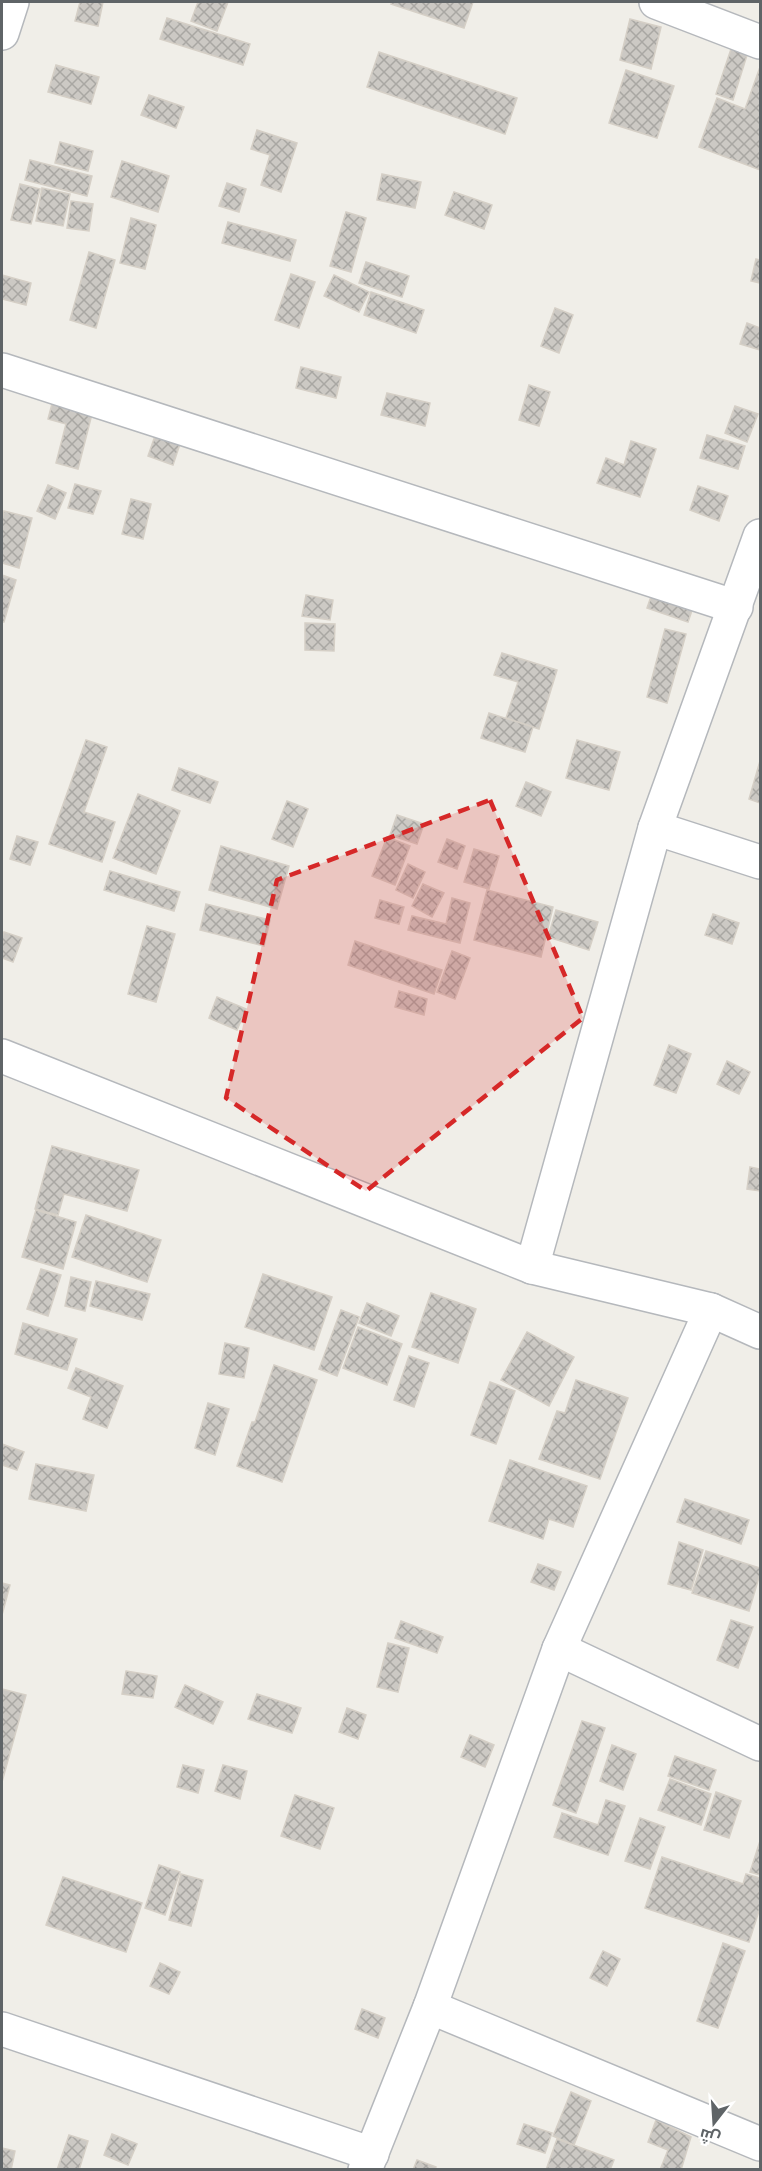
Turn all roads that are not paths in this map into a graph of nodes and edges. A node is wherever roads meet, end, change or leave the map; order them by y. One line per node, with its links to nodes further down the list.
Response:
1 (12, 2): 3 (street)
2 (656, 2): 4 (street)
3 (2, 33)
4 (760, 42)
5 (2, 370): 8 (street)
6 (760, 536): 7 (street)
7 (754, 575): 8 (street)
8 (736, 607): 9 (street)
9 (655, 828): 10 (street); 12 (street)
10 (760, 862)
11 (2, 1056): 12 (street)
12 (532, 1267): 13 (street)
13 (711, 1310): 14 (street); 15 (street)
14 (760, 1332)
15 (559, 1649): 16 (street); 17 (street)
16 (760, 1744)
17 (430, 2007): 19 (street); 20 (street)
18 (2, 2029): 20 (street)
19 (760, 2144)
20 (369, 2162)

